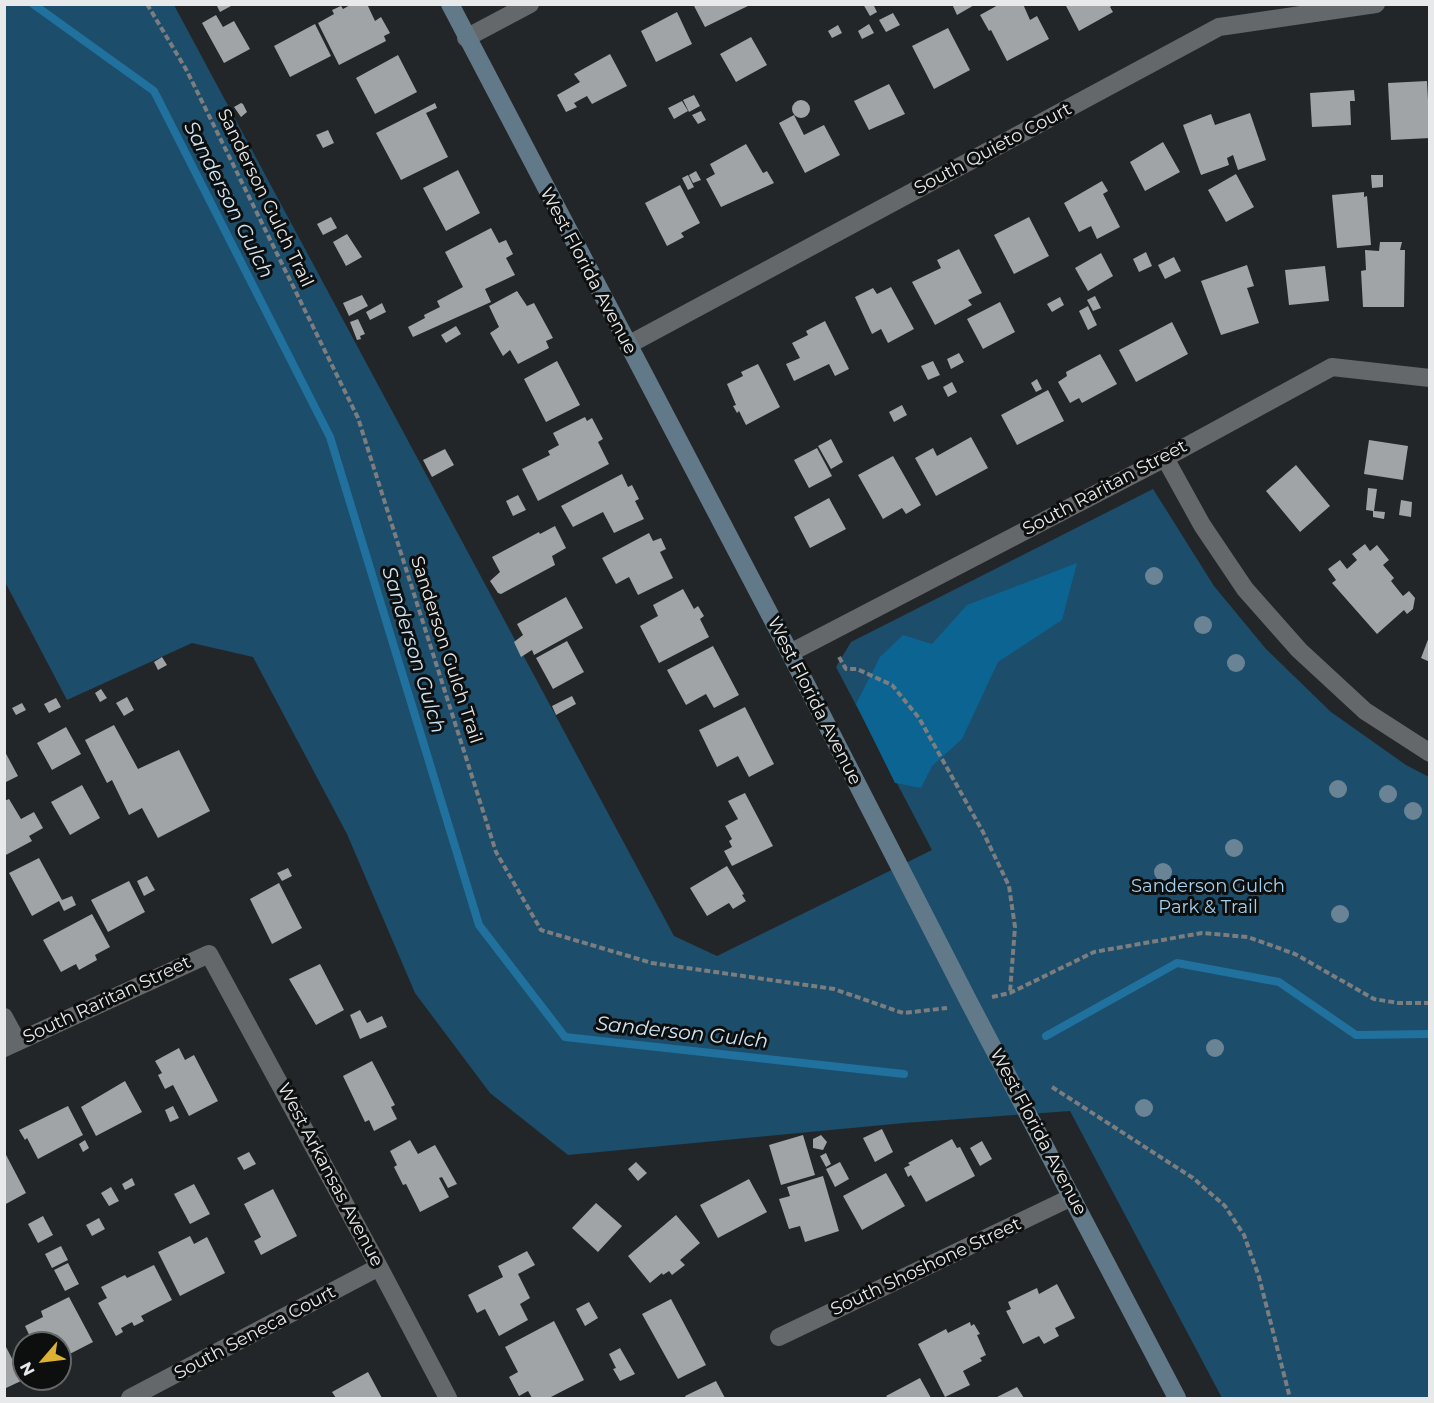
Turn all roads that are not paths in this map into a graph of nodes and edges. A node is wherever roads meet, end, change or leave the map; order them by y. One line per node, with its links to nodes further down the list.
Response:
1 (450, 4): 4 (street, West Florida Avenue)
2 (530, 4): 4 (street)
3 (1376, 4): 5 (street, South Quieto Court)
4 (466, 38): 5 (street, West Florida Avenue)
5 (628, 345): 8 (street, West Florida Avenue)
6 (1430, 378): 7 (street, South Raritan Street)
7 (1165, 458): 8 (street, South Raritan Street); 9 (street)
8 (790, 653): 13 (street, West Florida Avenue)
9 (1430, 753)
10 (209, 954): 12 (street, South Raritan Street); 14 (street, West Arkansas Avenue)
11 (4, 1017): 12 (street)
12 (11, 1044)
13 (1072, 1197): 15 (street, South Shoshone Street); 18 (street, West Florida Avenue)
14 (379, 1267): 16 (street, South Seneca Court); 17 (street, West Arkansas Avenue)
15 (779, 1337)
16 (130, 1398)
17 (448, 1398)
18 (1177, 1398)

